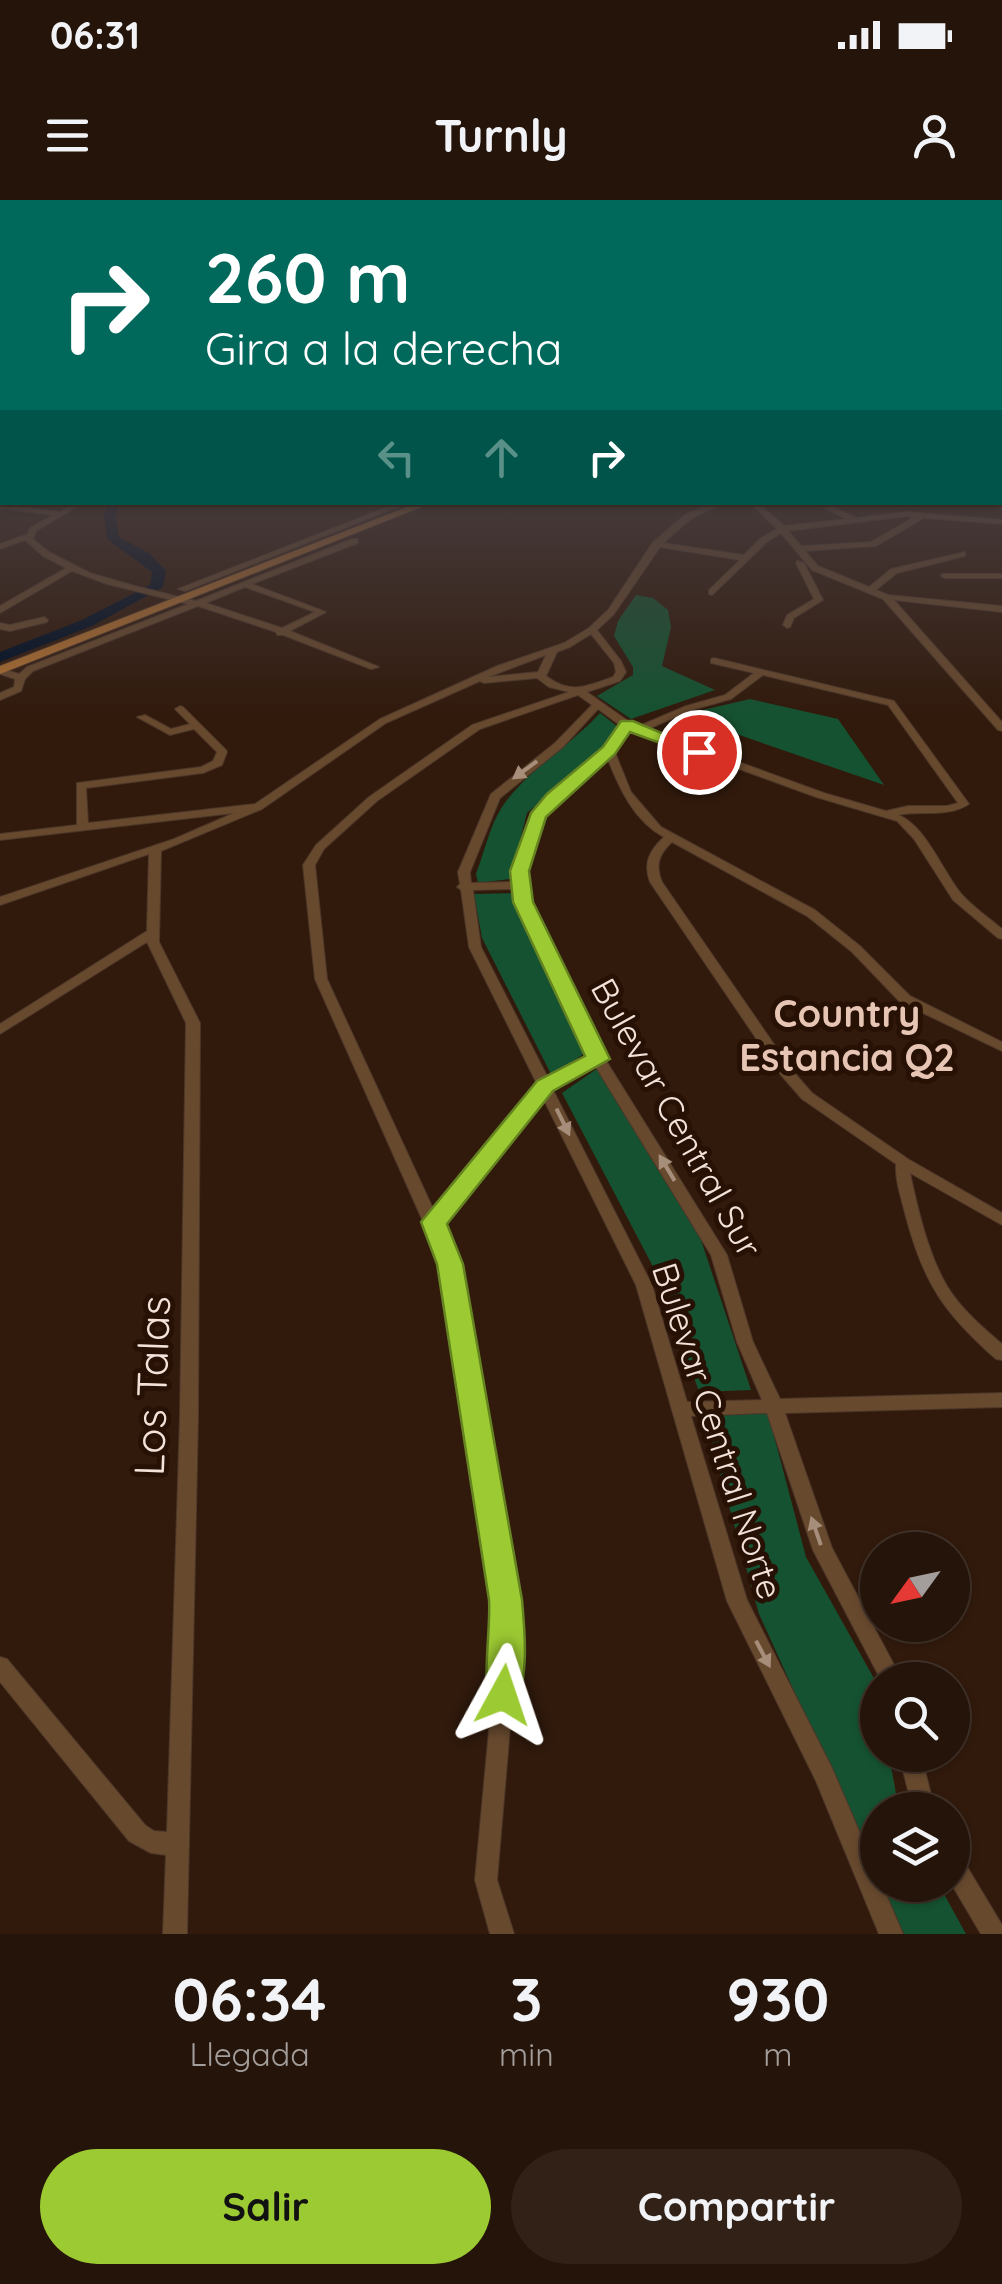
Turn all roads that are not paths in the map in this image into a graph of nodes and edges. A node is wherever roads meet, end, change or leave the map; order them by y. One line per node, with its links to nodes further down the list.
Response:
1 (800, 552): 26 (street)
2 (47, 553): 13 (street)
3 (297, 553): 12 (street)
4 (299, 553): 12 (main road)
5 (309, 553): 12 (street)
6 (650, 553): 28 (street)
7 (713, 553): 11 (street)
8 (751, 553): 11 (street)
9 (801, 553): 17 (street)
10 (962, 554): 17 (street)
11 (745, 558): 18 (street)
12 (281, 560): 16 (street); 19 (main road); 19 (main road)
13 (72, 568): 19 (street); 23 (street)
14 (945, 576): 15 (street)
15 (1002, 576)
16 (243, 584): 21 (street); 29 (street)
17 (870, 590): 20 (street)
18 (712, 592)
19 (176, 595): 21 (street); 30 (main road); 34 (main road)
20 (886, 597): 22 (street); 46 (street)
21 (197, 603): 25 (street); 29 (street)
22 (1002, 609)
23 (0, 610)
24 (44, 620): 27 (street)
25 (153, 620): 30 (street); 37 (street)
26 (787, 625)
27 (0, 626)
28 (592, 630): 31 (street); 39 (street)
29 (280, 633): 33 (street)
30 (64, 646): 34 (main road)
31 (553, 650): 36 (street); 38 (street)
32 (714, 661): 35 (street)
33 (374, 667)
34 (0, 669): 37 (street)
35 (761, 672): 47 (street); 50 (street)
36 (541, 674): 38 (street); 39 (street)
37 (20, 678): 40 (street)
38 (468, 682): 49 (street)
39 (580, 692): 41 (street); 66 (street)
40 (0, 696)
41 (597, 705): 44 (street); 55 (street, Bulevar Central Norte, one-way to 55)
42 (180, 709): 45 (street)
43 (142, 717): 45 (street)
44 (627, 725): 47 (street); 48 (street)
45 (196, 726): 51 (street)
46 (1002, 728)
47 (640, 730): 50 (street)
48 (609, 750): 53 (street); 56 (street)
49 (258, 806): 51 (street); 54 (street)
50 (889, 814): 59 (street)
51 (83, 826): 52 (street)
52 (0, 837)
53 (670, 838): 61 (street); 64 (street)
54 (156, 850): 57 (street); 58 (street, Los Talas)
55 (463, 886): 56 (street); 63 (street, Bulevar Central Norte)
56 (520, 886): 62 (street, Bulevar Central Sur)
57 (0, 902)
58 (151, 934): 60 (street); 73 (street, Los Talas)
59 (1002, 934)
60 (0, 1030)
61 (1002, 1048)
62 (598, 1059): 63 (street); 69 (street, Bulevar Central Sur, one-way to 62)
63 (545, 1086): 66 (street); 70 (street, Bulevar Central Norte, one-way to 70)
64 (903, 1162): 65 (street); 67 (street)
65 (1002, 1220)
66 (434, 1222): 76 (street)
67 (1002, 1354)
68 (1002, 1400): 69 (street)
69 (772, 1404): 70 (street); 71 (street, Bulevar Central Sur, one-way to 69)
70 (682, 1409): 77 (street, Bulevar Central Norte, one-way to 77)
71 (884, 1662)
72 (0, 1666): 73 (street)
73 (179, 1844): 75 (street, Los Talas)
74 (970, 1893): 78 (street)
75 (175, 1934)
76 (502, 1934)
77 (891, 1934)
78 (994, 1934)

